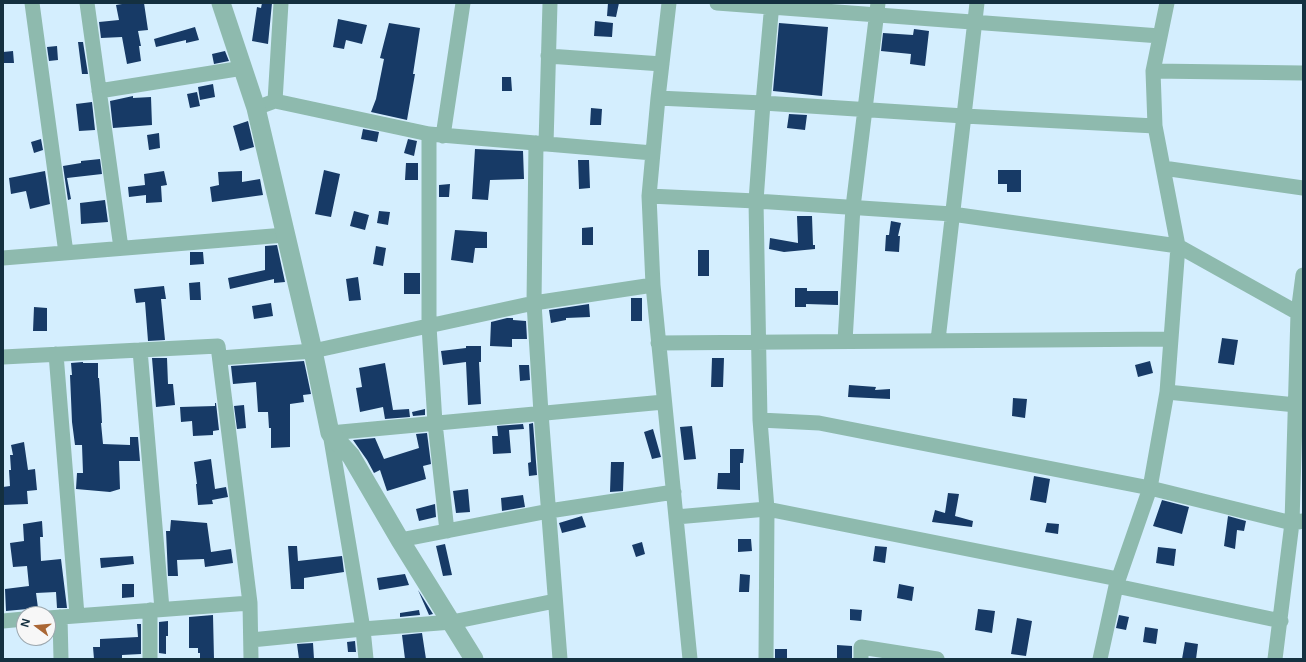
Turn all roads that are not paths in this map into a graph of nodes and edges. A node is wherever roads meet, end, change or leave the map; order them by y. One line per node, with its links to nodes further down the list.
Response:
1 (32, 3): 40 (street)
2 (87, 3): 20 (street)
3 (221, 3): 17 (street)
4 (281, 3): 22 (street)
5 (463, 3): 28 (street)
6 (550, 3): 15 (street)
7 (669, 3): 16 (street)
8 (717, 3): 11 (street)
9 (977, 3): 13 (street)
10 (1166, 3): 14 (street)
11 (772, 5): 12 (street); 23 (street)
12 (877, 9): 13 (street); 25 (street)
13 (974, 22): 14 (street); 26 (street)
14 (1160, 36): 18 (street)
15 (548, 56): 16 (street); 29 (street)
16 (662, 64): 21 (street)
17 (243, 68): 20 (street); 24 (street)
18 (1153, 71): 19 (street); 27 (street)
19 (1303, 72)
20 (99, 91): 39 (street)
21 (658, 98): 23 (street); 30 (street)
22 (275, 101): 24 (street); 28 (street)
23 (763, 103): 25 (street); 34 (street)
24 (256, 108): 37 (street)
25 (865, 109): 26 (street); 35 (street)
26 (964, 116): 27 (street); 36 (street)
27 (1155, 126): 31 (street)
28 (436, 135): 29 (street); 46 (street)
29 (541, 144): 30 (street); 44 (street)
30 (653, 153): 33 (street)
31 (1163, 168): 32 (street); 38 (street)
32 (1303, 188)
33 (649, 196): 34 (street); 43 (street)
34 (756, 201): 35 (street); 50 (street)
35 (853, 207): 36 (street); 49 (street)
36 (952, 214): 38 (street); 48 (street)
37 (285, 235): 39 (street); 53 (street)
38 (1178, 246): 45 (street); 47 (street)
39 (121, 248): 40 (street)
40 (66, 253): 41 (street)
41 (3, 258)
42 (1303, 275): 45 (street)
43 (653, 285): 44 (street); 51 (street)
44 (534, 303): 46 (street); 61 (street)
45 (1298, 312): 57 (street)
46 (429, 326): 53 (street); 63 (street)
47 (1171, 339): 48 (street); 58 (street)
48 (938, 340): 49 (street)
49 (845, 341): 50 (street)
50 (759, 342): 51 (street); 62 (street)
51 (658, 343): 59 (street)
52 (140, 350): 54 (street); 56 (street); 76 (street)
53 (313, 351): 56 (street); 64 (street)
54 (56, 354): 55 (street); 77 (street)
55 (3, 357)
56 (220, 358): 75 (street)
57 (1300, 372): 60 (street)
58 (1166, 392): 60 (street); 65 (street)
59 (664, 402): 61 (street); 66 (street)
60 (1296, 405): 70 (street)
61 (541, 413): 63 (street); 68 (street)
62 (760, 420): 65 (street); 67 (street)
63 (434, 423): 64 (street); 71 (street)
64 (330, 432): 72 (street); 84 (street)
65 (1150, 488): 70 (street); 73 (street)
66 (674, 492): 68 (street); 69 (street)
67 (767, 510): 69 (street); 73 (street); 93 (street)
68 (549, 511): 71 (street); 74 (street)
69 (676, 517): 92 (street)
70 (1297, 522): 81 (street)
71 (447, 531): 72 (street)
72 (400, 540): 82 (street)
73 (1117, 583): 81 (street); 96 (street)
74 (555, 601): 82 (street); 91 (street)
75 (250, 603): 76 (street); 85 (street)
76 (156, 610): 77 (street); 87 (street)
77 (77, 616): 78 (street)
78 (56, 617)
79 (16, 620): 80 (street)
80 (3, 621)
81 (1280, 621): 97 (street)
82 (452, 622): 84 (street); 90 (street)
83 (56, 629): 86 (street)
84 (363, 629): 85 (street); 89 (street)
85 (251, 640): 88 (street)
86 (61, 659)
87 (150, 659)
88 (251, 659)
89 (366, 659)
90 (474, 659)
91 (560, 659)
92 (690, 659)
93 (766, 659)
94 (861, 659): 95 (street)
95 (937, 659)
96 (1100, 659)
97 (1276, 659)

